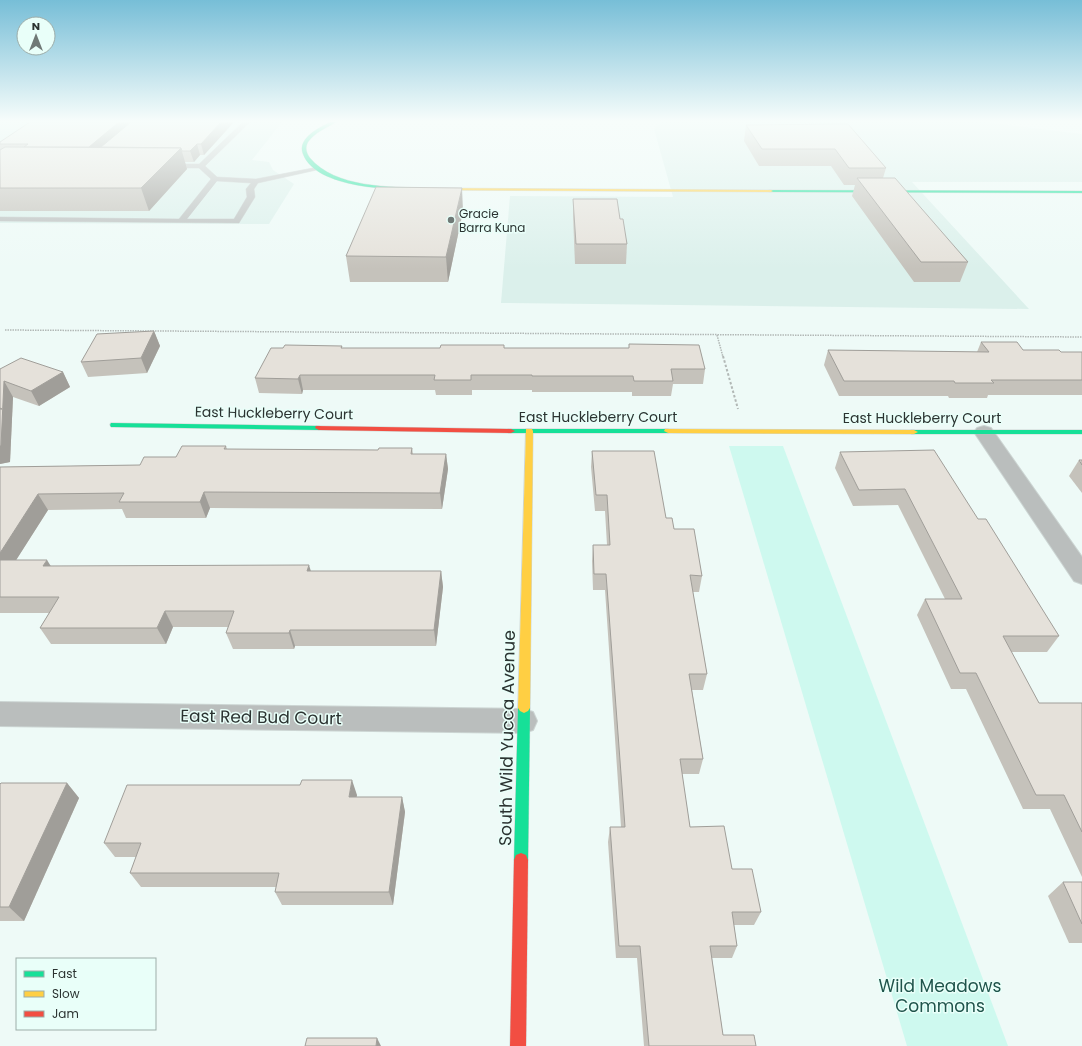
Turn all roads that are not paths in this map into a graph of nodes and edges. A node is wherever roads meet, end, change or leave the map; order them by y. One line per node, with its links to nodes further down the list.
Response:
1 (206, 171): 4 (lane)
2 (309, 171): 5 (lane)
3 (321, 171): 6 (street)
4 (215, 179): 5 (lane); 8 (lane)
5 (256, 181): 8 (lane)
6 (1082, 192)
7 (0, 219): 8 (lane)
8 (181, 221)
9 (114, 425): 10 (street, East Huckleberry Court)
10 (529, 431): 11 (street, East Huckleberry Court); 15 (street, South Wild Yucca Avenue)
11 (984, 432): 12 (street, East Huckleberry Court); 13 (street)
12 (1082, 432)
13 (1082, 576)
14 (0, 714): 15 (street, East Red Bud Court)
15 (523, 720): 16 (street, South Wild Yucca Avenue)
16 (518, 1046)

